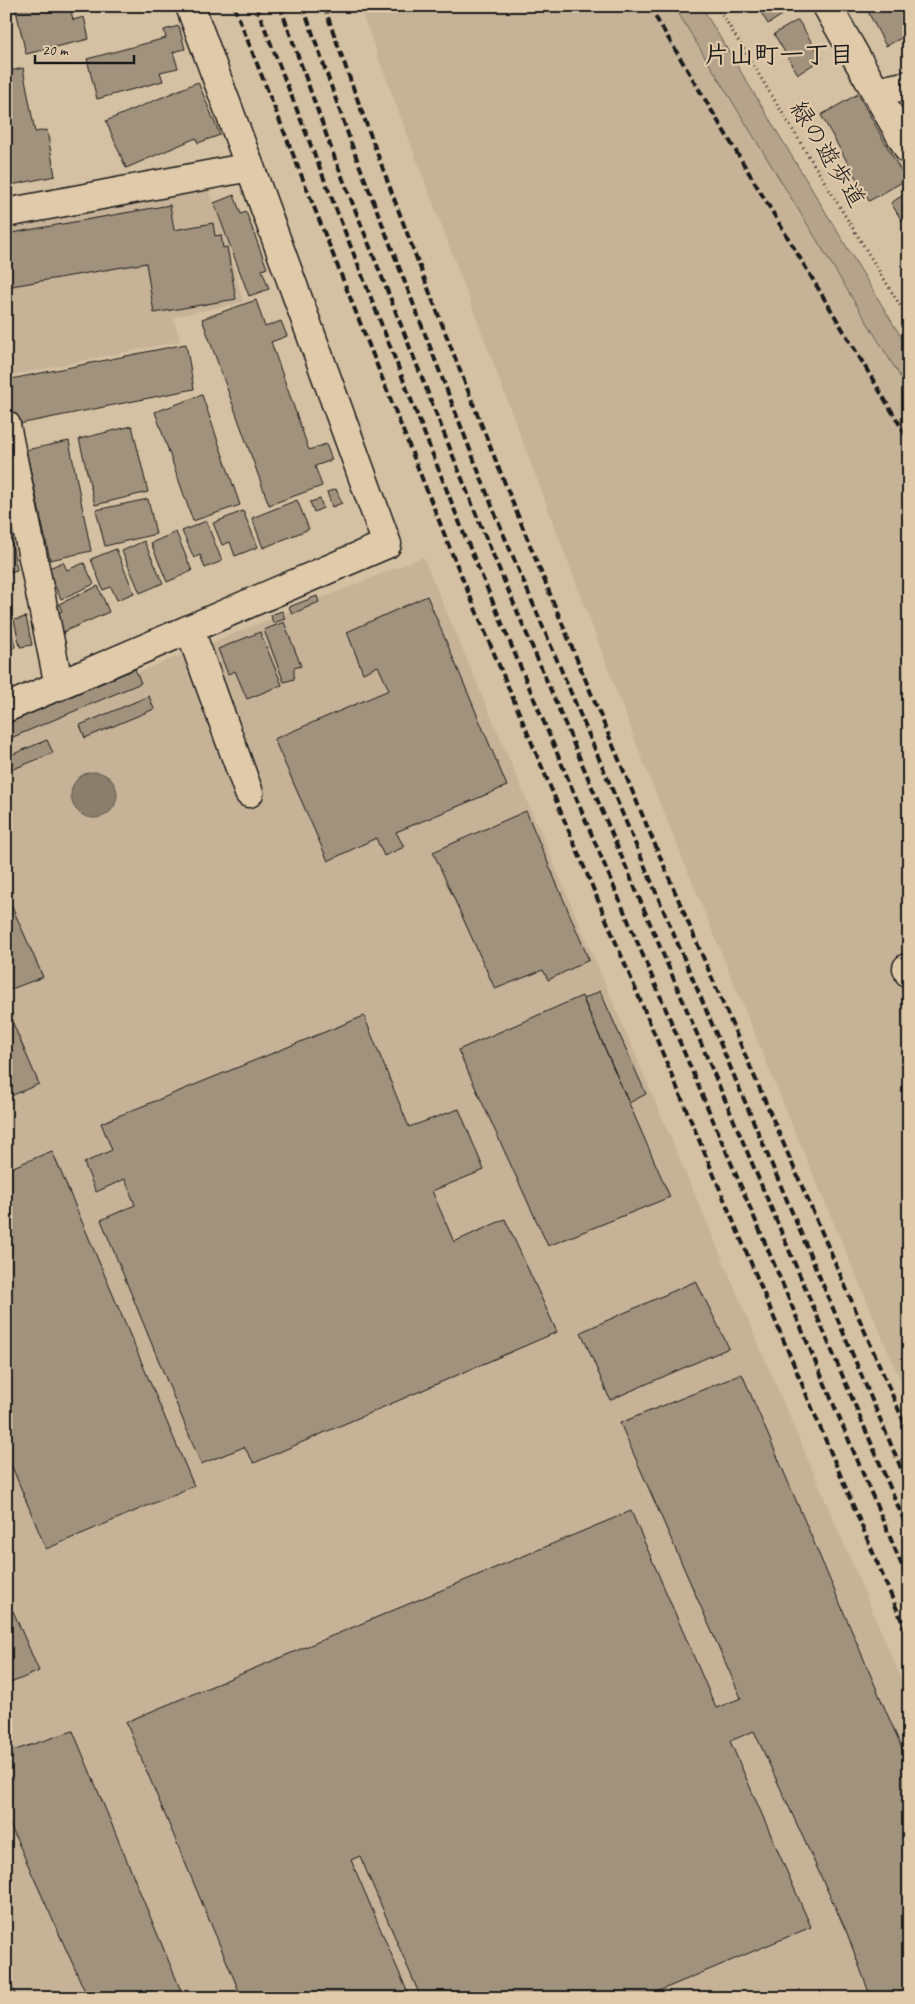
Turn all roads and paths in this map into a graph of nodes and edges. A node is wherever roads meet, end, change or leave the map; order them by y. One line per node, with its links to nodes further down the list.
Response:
1 (190, 6): 7 (street)
2 (717, 6): 9 (path, 緑の遊歩道)
3 (827, 6): 5 (street)
4 (909, 85): 5 (street)
5 (876, 92): 6 (street)
6 (909, 150)
7 (250, 167): 8 (street); 11 (street)
8 (6, 213)
9 (909, 320)
10 (6, 425): 12 (street)
11 (190, 630): 12 (street); 14 (street)
12 (59, 686): 13 (street)
13 (6, 708)
14 (249, 793)
15 (909, 967): 16 (street)
16 (909, 973)

